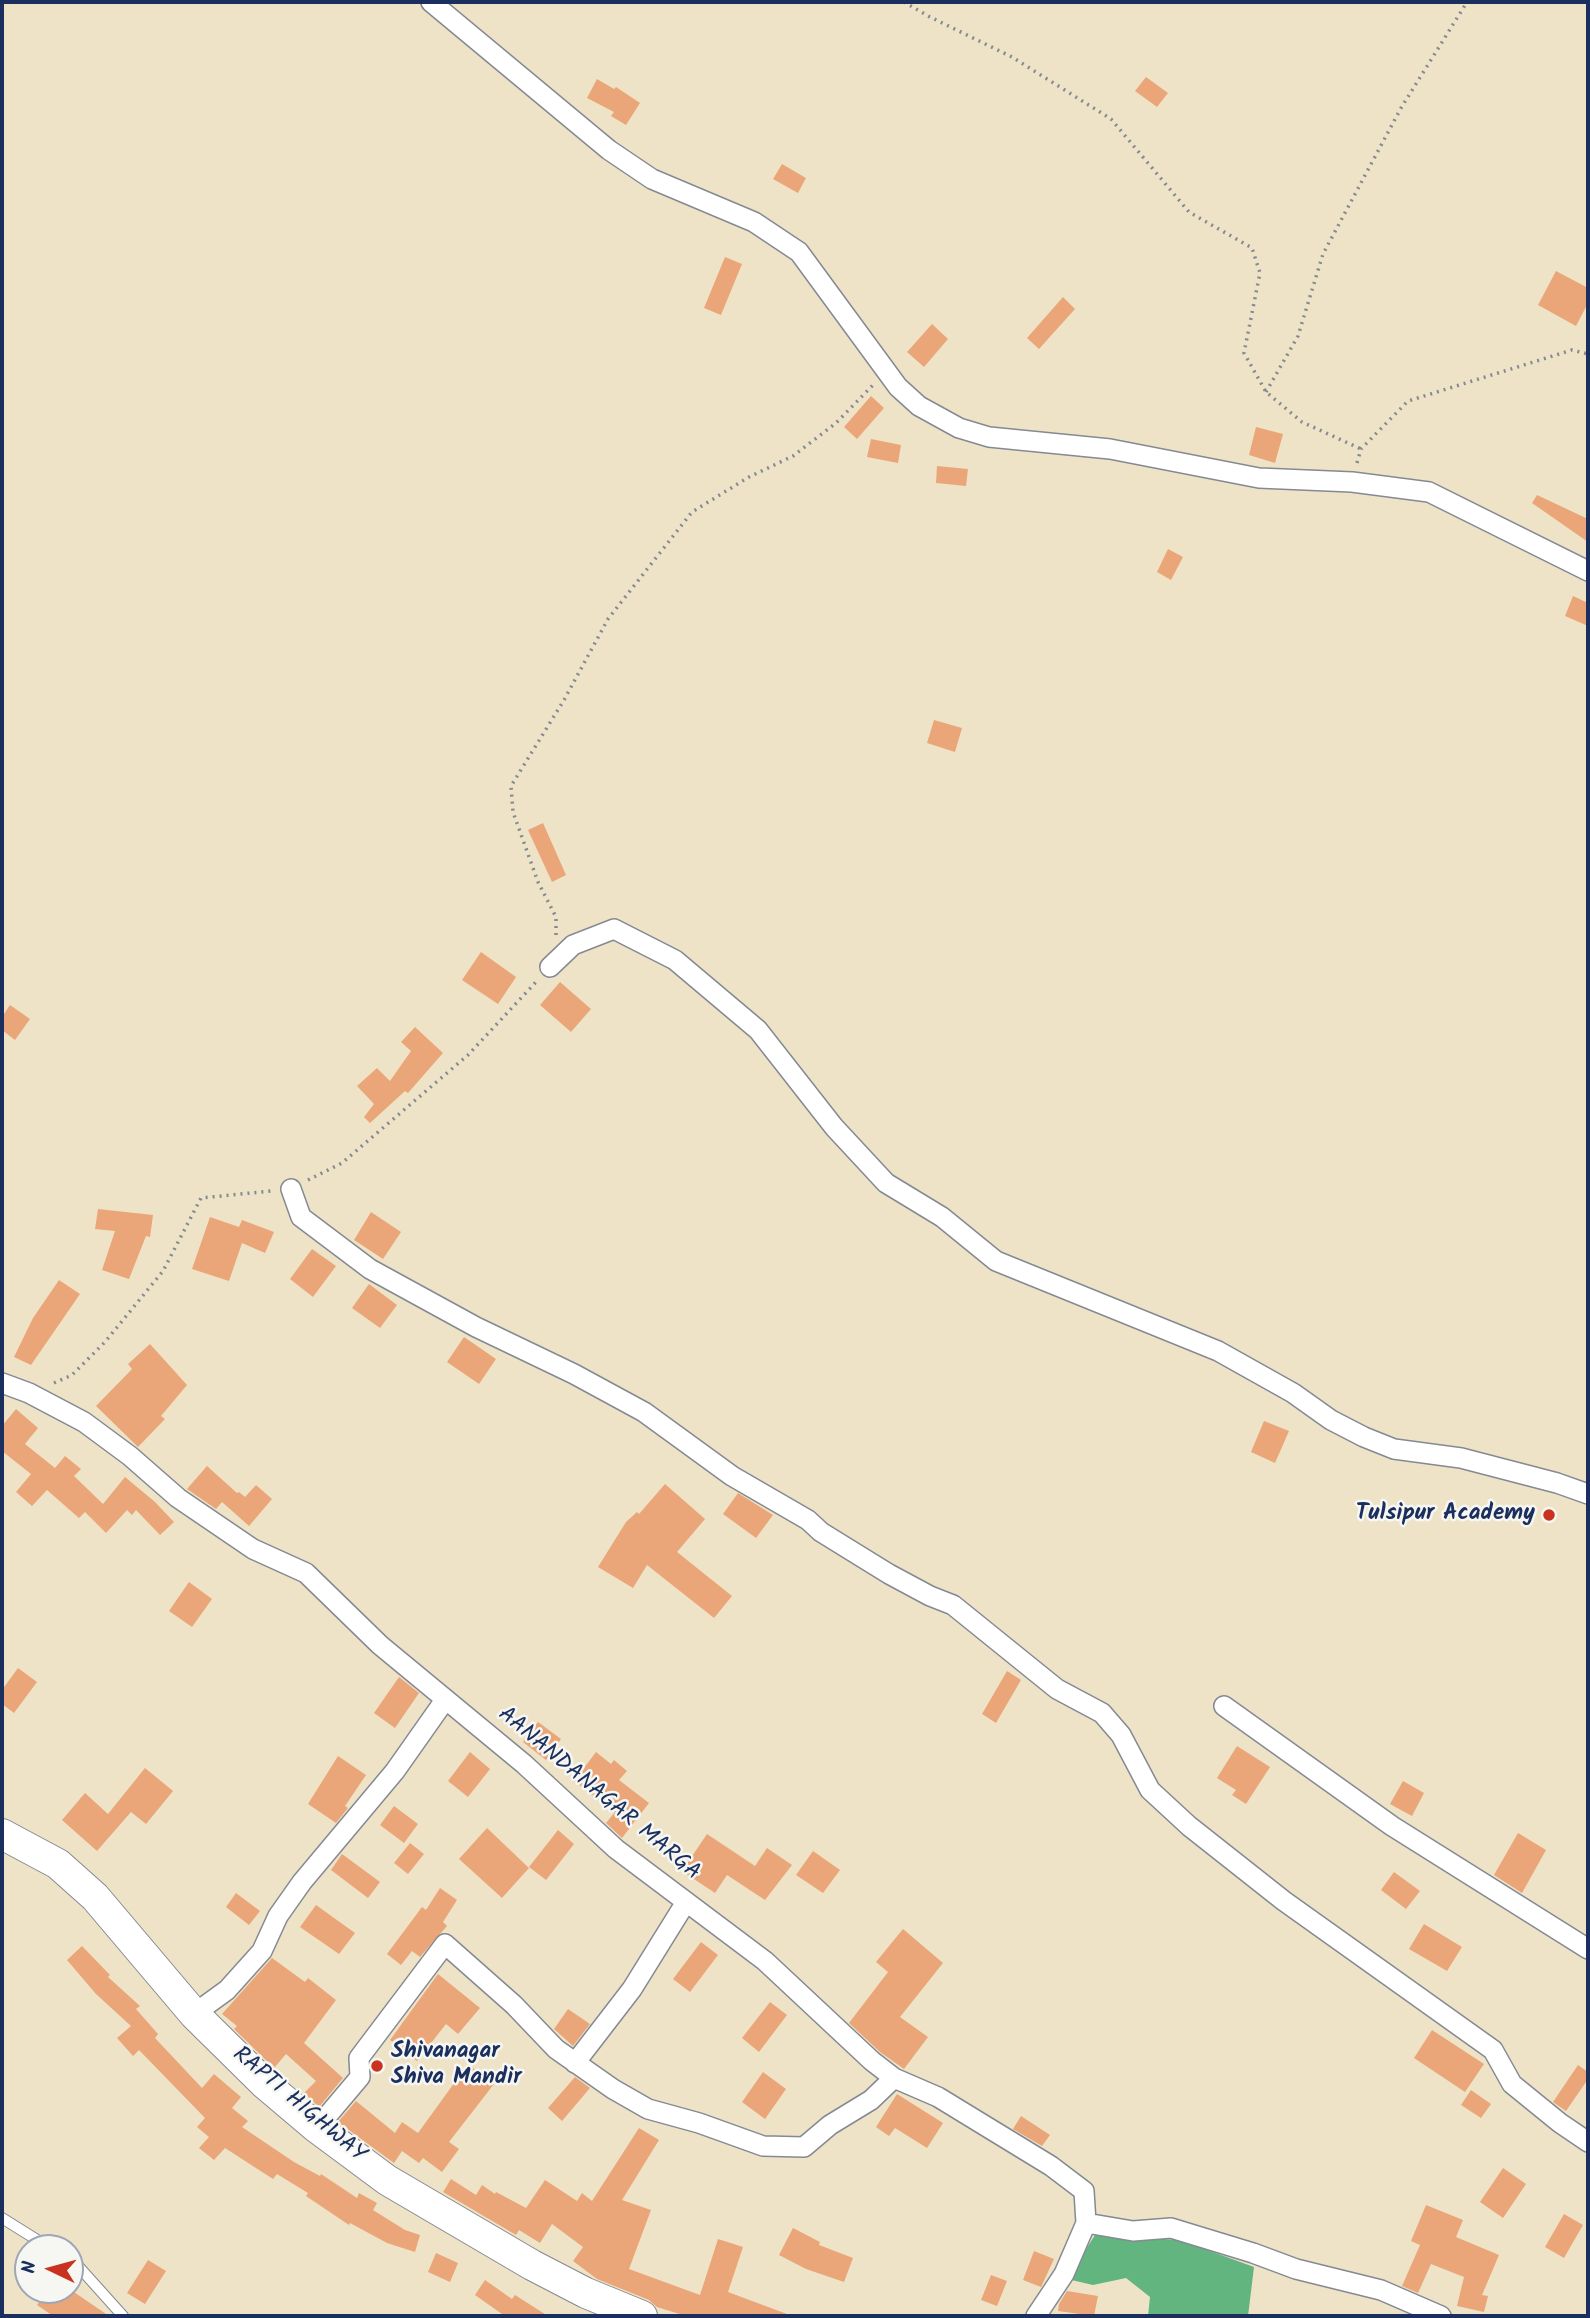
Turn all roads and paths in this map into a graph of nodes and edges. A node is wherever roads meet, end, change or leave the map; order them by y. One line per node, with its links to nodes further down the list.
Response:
1 (430, 2): 5 (street)
2 (904, 2): 6 (path)
3 (1467, 2): 6 (path)
4 (1588, 354): 7 (path)
5 (887, 372): 8 (street); 10 (path)
6 (1266, 393): 7 (path)
7 (1362, 449): 8 (path)
8 (1352, 482): 9 (street)
9 (1588, 571)
10 (550, 967): 11 (path); 14 (street)
11 (291, 1189): 13 (path); 24 (street)
12 (2, 1383): 13 (street, AANANDANAGAR MARGA)
13 (29, 1393): 15 (street, AANANDANAGAR MARGA)
14 (1588, 1494)
15 (445, 1700): 18 (street, AANANDANAGAR MARGA); 20 (street)
16 (1224, 1706): 19 (street)
17 (2, 1833): 20 (main road, RAPTI HIGHWAY)
18 (686, 1902): 21 (street); 22 (street, AANANDANAGAR MARGA)
19 (1588, 1949)
20 (194, 2014): 23 (main road, RAPTI HIGHWAY)
21 (575, 2063): 22 (street); 23 (street)
22 (894, 2078): 26 (street, AANANDANAGAR MARGA)
23 (317, 2129): 30 (main road, RAPTI HIGHWAY)
24 (1588, 2142)
25 (2, 2218): 27 (lane)
26 (1086, 2223): 31 (street, AANANDANAGAR MARGA); 32 (street)
27 (28, 2234)
28 (84, 2273): 29 (lane)
29 (123, 2316)
30 (642, 2316)
31 (1036, 2316)
32 (1441, 2316)

